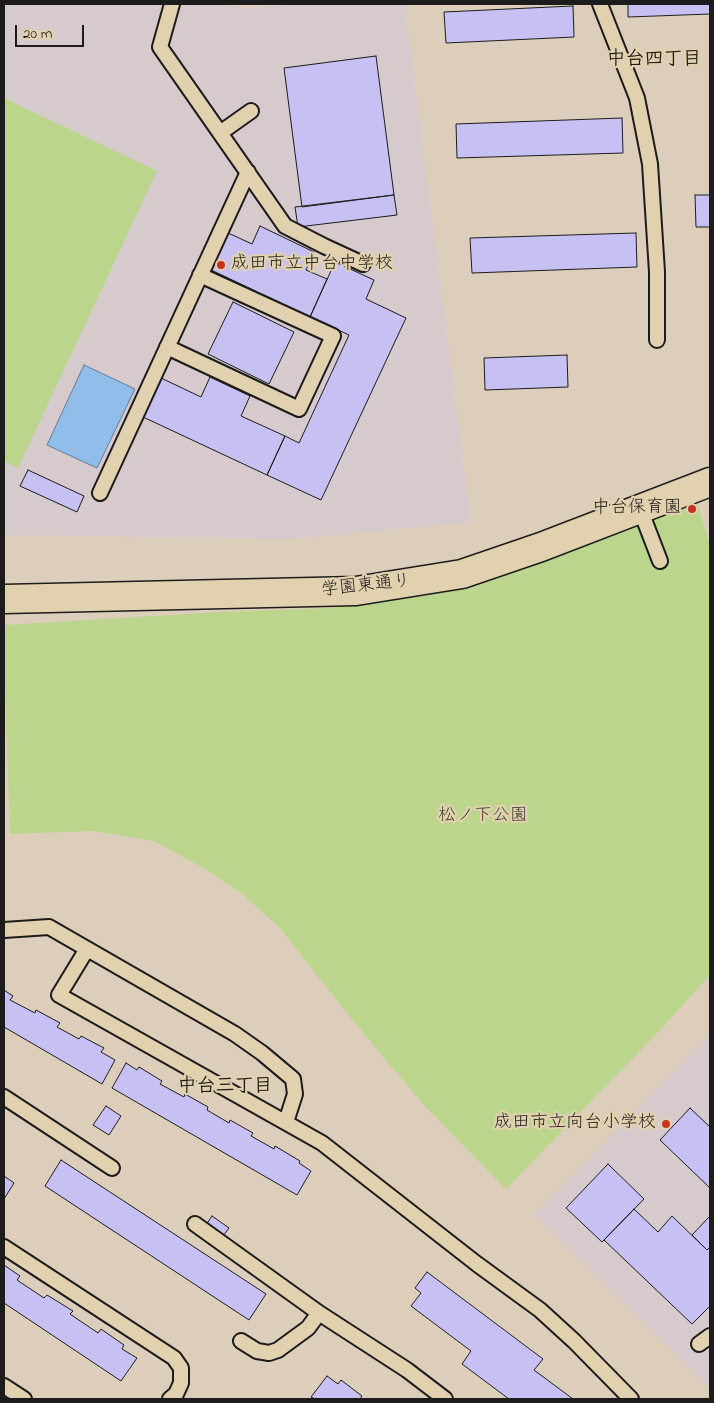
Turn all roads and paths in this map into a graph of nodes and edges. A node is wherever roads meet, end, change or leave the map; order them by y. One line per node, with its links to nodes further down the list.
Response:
1 (172, 4): 4 (lane)
2 (600, 4): 8 (lane)
3 (251, 112): 4 (lane)
4 (220, 133): 5 (lane)
5 (248, 172): 6 (lane); 7 (lane)
6 (363, 264)
7 (200, 275): 9 (lane); 9 (lane)
8 (657, 340)
9 (167, 347): 11 (lane)
10 (710, 482): 12 (street, 学園東通り)
11 (100, 493)
12 (638, 509): 13 (lane); 14 (street, 学園東通り)
13 (660, 561)
14 (4, 598)
15 (4, 930): 16 (lane)
16 (87, 949): 18 (lane); 18 (lane)
17 (4, 1097): 19 (lane)
18 (286, 1122): 28 (lane)
19 (112, 1168)
20 (195, 1224): 22 (lane)
21 (4, 1246): 26 (lane)
22 (319, 1313): 23 (lane); 27 (lane)
23 (241, 1341)
24 (4, 1386): 25 (lane)
25 (24, 1399)
26 (170, 1399)
27 (445, 1399)
28 (630, 1399)

